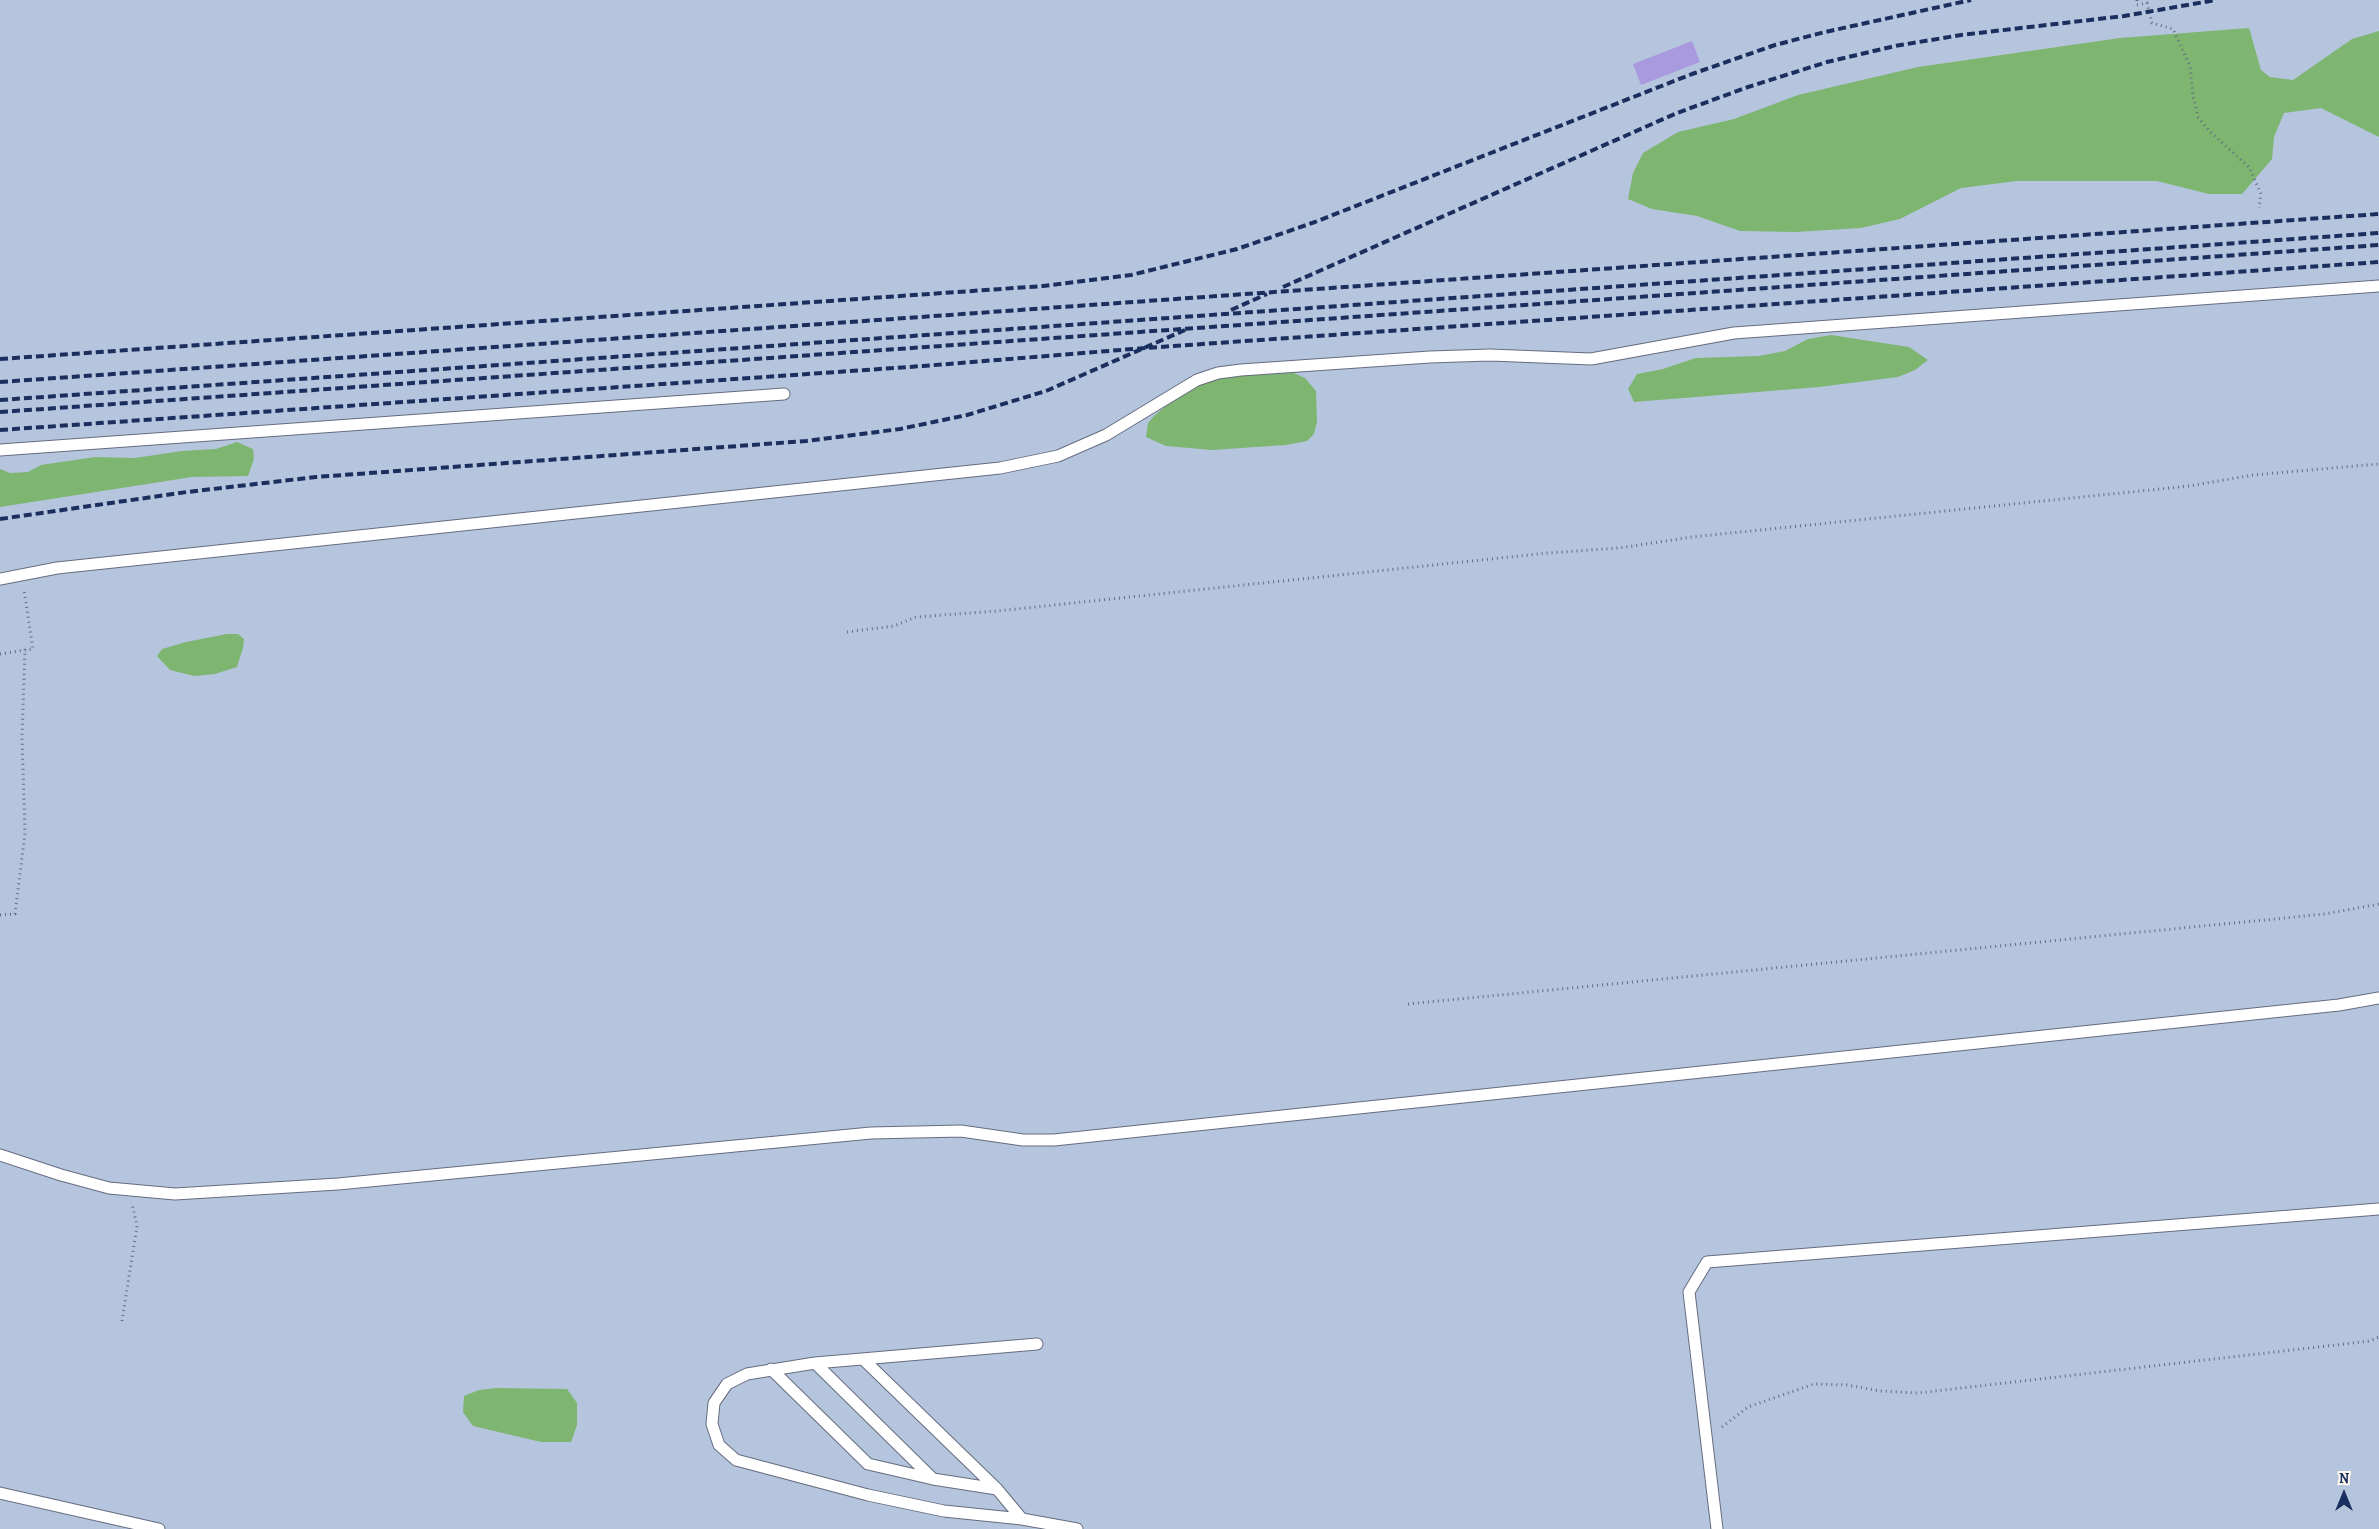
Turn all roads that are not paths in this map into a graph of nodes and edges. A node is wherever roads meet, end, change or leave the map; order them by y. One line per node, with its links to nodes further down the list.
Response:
1 (2379, 286): 4 (lane)
2 (784, 394): 3 (lane)
3 (0, 450)
4 (0, 579)
5 (2379, 998): 6 (lane)
6 (0, 1155)
7 (2379, 1209): 18 (lane)
8 (1037, 1344): 9 (lane)
9 (864, 1360): 10 (lane); 13 (lane)
10 (815, 1363): 11 (lane); 12 (lane)
11 (771, 1369): 12 (lane); 15 (lane)
12 (933, 1479): 13 (lane)
13 (997, 1489): 15 (lane)
14 (0, 1493): 16 (lane)
15 (1022, 1519): 17 (lane)
16 (159, 1529)
17 (1077, 1529)
18 (1717, 1529)

